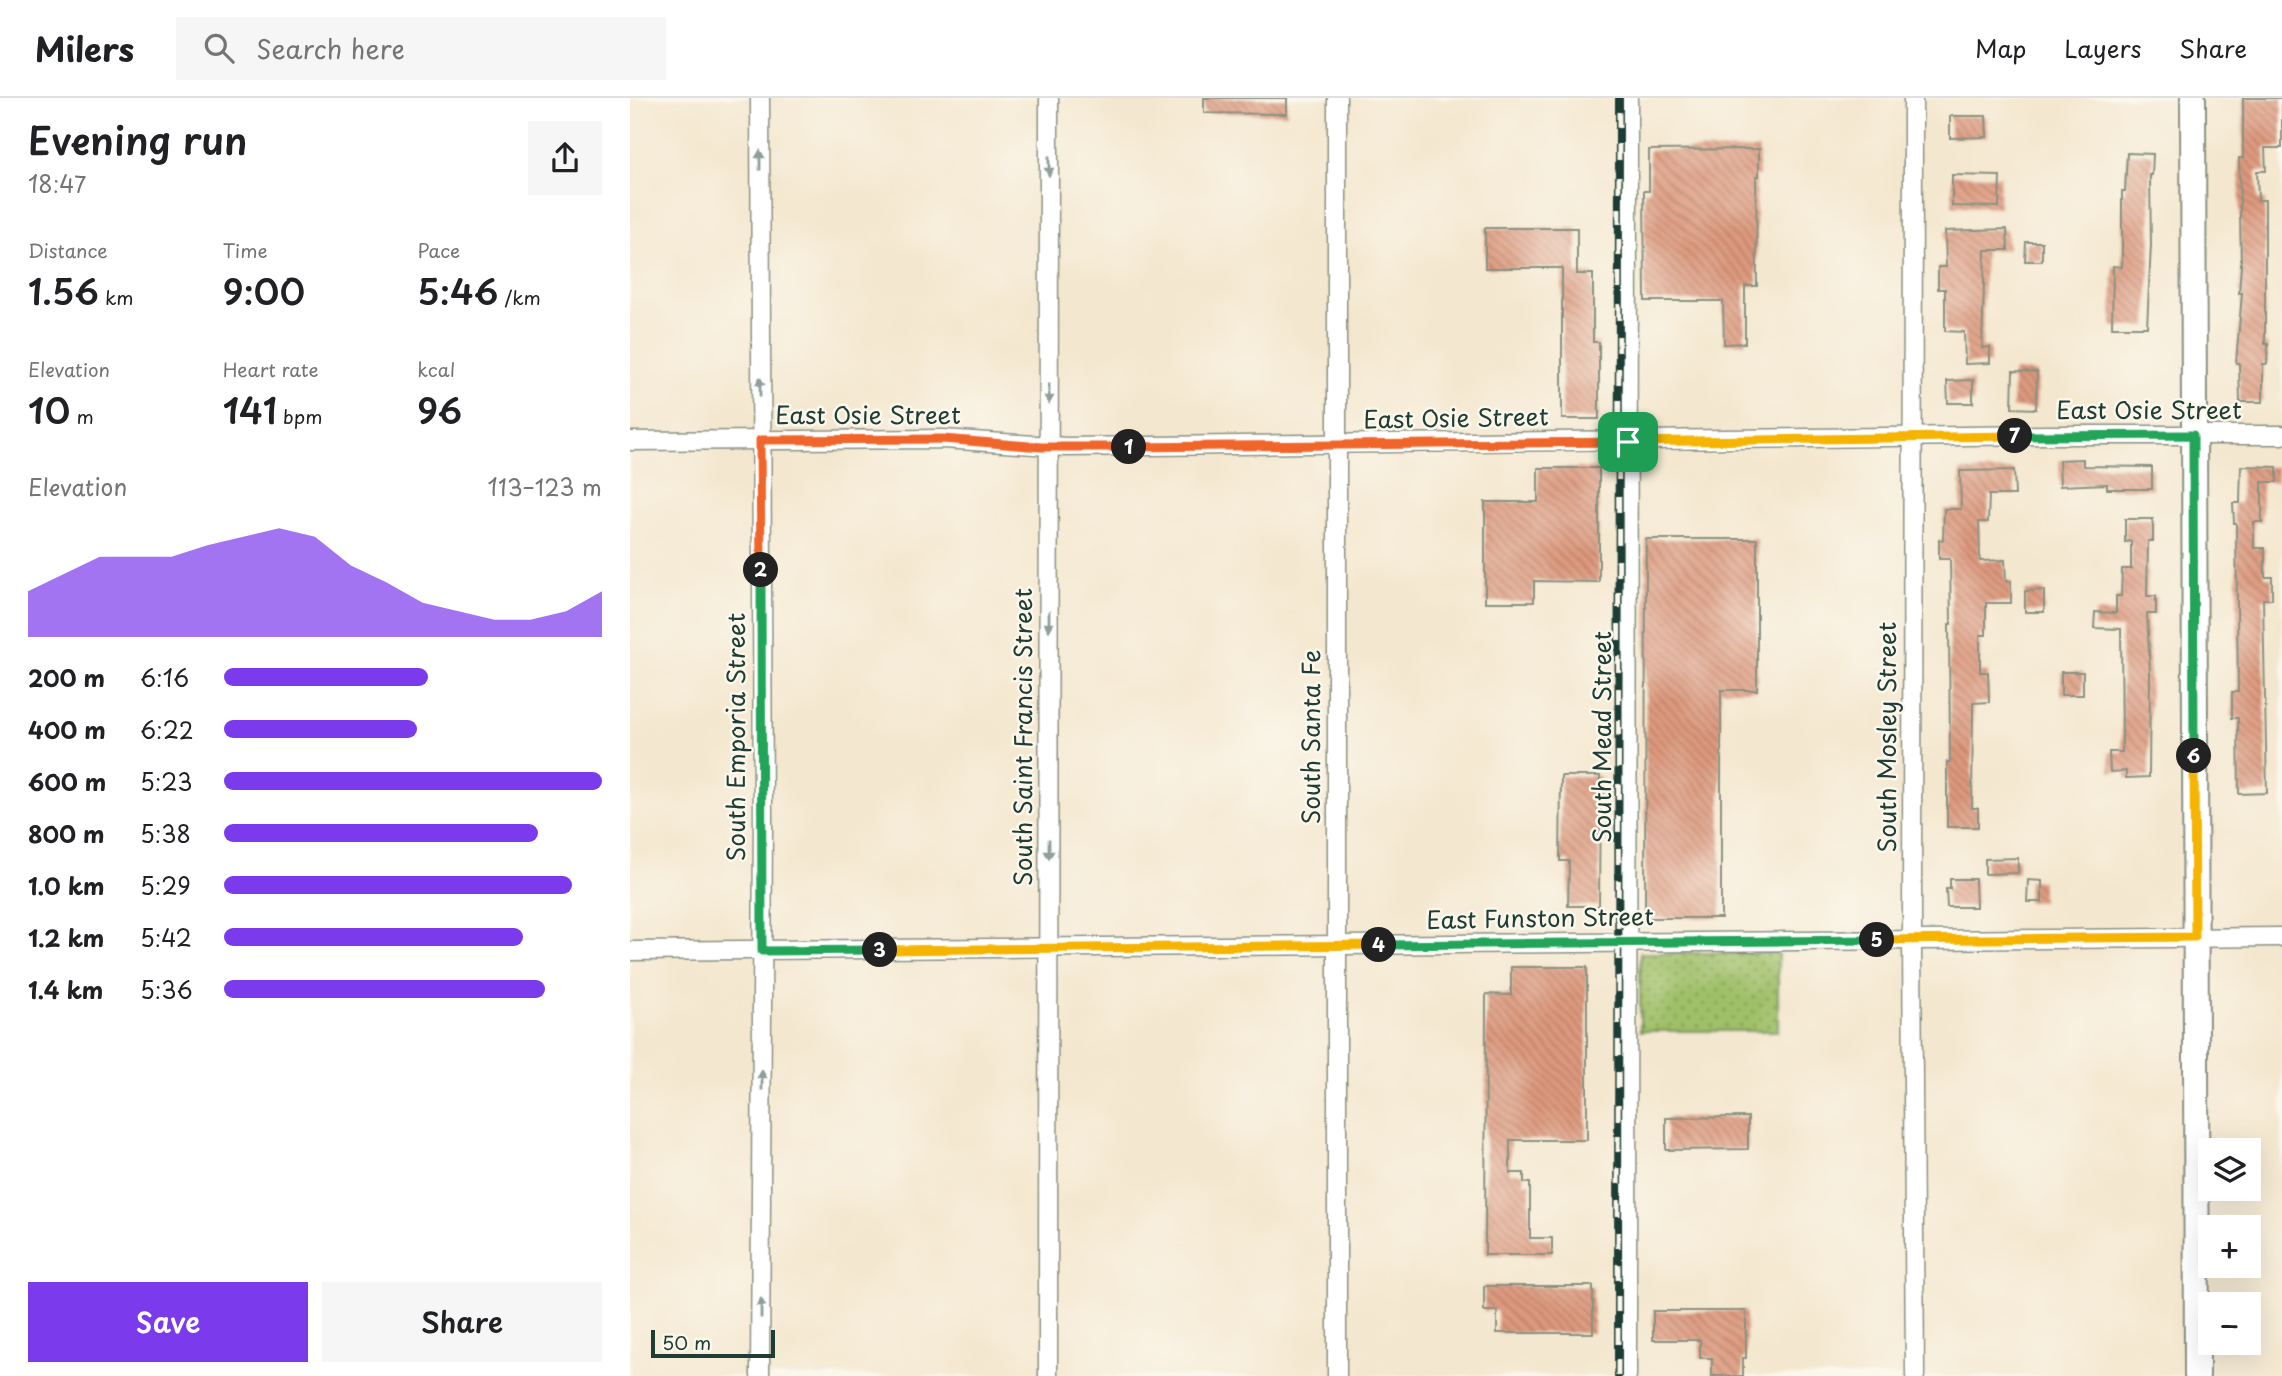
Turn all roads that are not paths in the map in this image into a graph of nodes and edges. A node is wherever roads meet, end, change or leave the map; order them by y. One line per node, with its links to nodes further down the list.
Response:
1 (760, 98): 10 (street, South Emporia Street, one-way to 1)
2 (1049, 98): 14 (street, South Saint Francis Street, one-way to 14)
3 (1337, 98): 13 (street, South Santa Fe)
4 (1628, 98): 12 (street, South Mead Street)
5 (1913, 98): 9 (street, South Mosley Street)
6 (2193, 98): 7 (street)
7 (2193, 435): 8 (street, East Osie Street); 9 (street, East Osie Street); 15 (street)
8 (2282, 435)
9 (1912, 437): 12 (street, East Osie Street); 17 (street, South Mosley Street)
10 (760, 440): 11 (street, East Osie Street); 14 (street, East Osie Street); 22 (street, South Emporia Street)
11 (630, 441)
12 (1628, 442): 13 (street, East Osie Street); 18 (street, South Mead Street)
13 (1337, 446): 14 (street, East Osie Street); 19 (street, South Santa Fe)
14 (1049, 447): 20 (street, South Saint Francis Street, one-way to 20)
15 (2195, 937): 16 (street, East Funston Street); 17 (street, East Funston Street); 28 (street)
16 (2282, 937)
17 (1912, 940): 18 (street, East Funston Street); 27 (street, South Mosley Street)
18 (1627, 942): 19 (street, East Funston Street); 26 (street, South Mead Street)
19 (1337, 946): 20 (street, East Funston Street); 25 (street, South Santa Fe)
20 (1049, 949): 22 (street, East Funston Street); 24 (street, South Saint Francis Street)
21 (630, 951): 22 (street, East Funston Street)
22 (762, 951): 23 (street, South Emporia Street, one-way to 22)
23 (760, 1376)
24 (1048, 1376)
25 (1337, 1376)
26 (1627, 1376)
27 (1915, 1376)
28 (2197, 1376)

